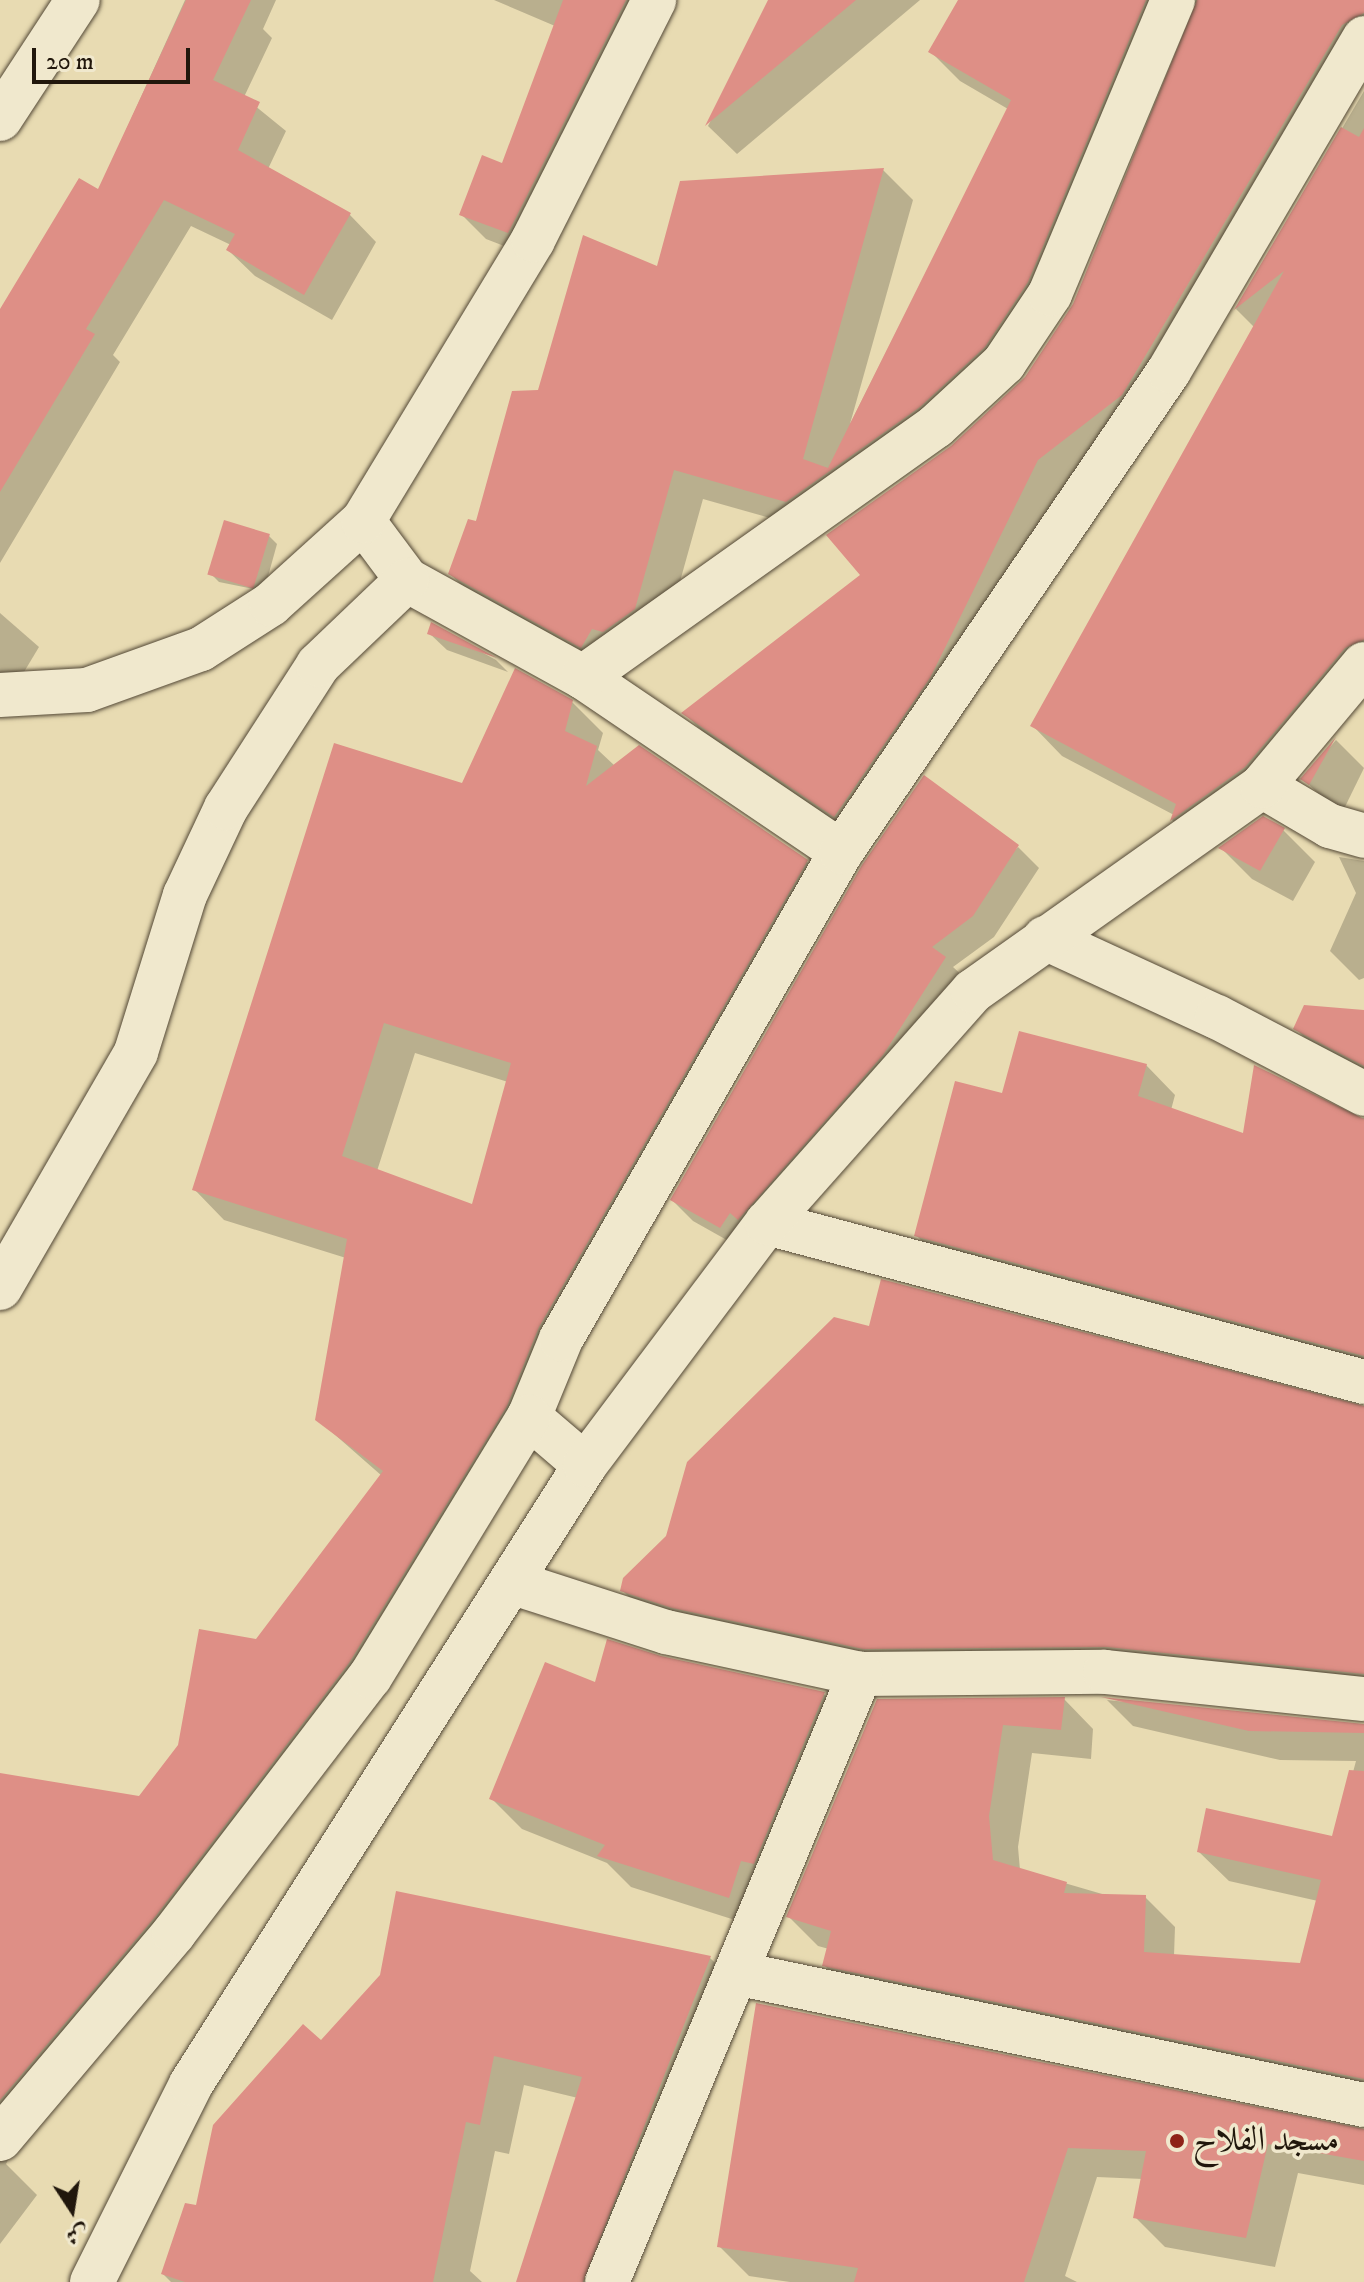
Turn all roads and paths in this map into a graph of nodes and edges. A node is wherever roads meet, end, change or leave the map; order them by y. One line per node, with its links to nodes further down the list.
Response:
1 (78, 0): 5 (street)
2 (654, 0): 6 (street)
3 (1173, 0): 9 (street)
4 (1364, 38): 13 (street)
5 (0, 119)
6 (363, 521): 7 (street); 10 (street)
7 (407, 580): 9 (street); 17 (street)
8 (1364, 664): 11 (street)
9 (583, 677): 13 (street)
10 (0, 695)
11 (1262, 786): 12 (street); 14 (street)
12 (1364, 836)
13 (841, 852): 19 (street)
14 (1045, 938): 15 (street); 16 (street)
15 (1364, 1094)
16 (767, 1223): 18 (street); 20 (street)
17 (0, 1288)
18 (1364, 1382)
19 (529, 1417): 20 (street); 26 (street)
20 (585, 1465): 21 (street)
21 (514, 1583): 22 (street); 27 (street)
22 (860, 1674): 23 (street); 24 (street)
23 (1364, 1699)
24 (736, 1973): 25 (street); 28 (street)
25 (1364, 2105)
26 (0, 2139)
27 (92, 2282)
28 (607, 2282)

